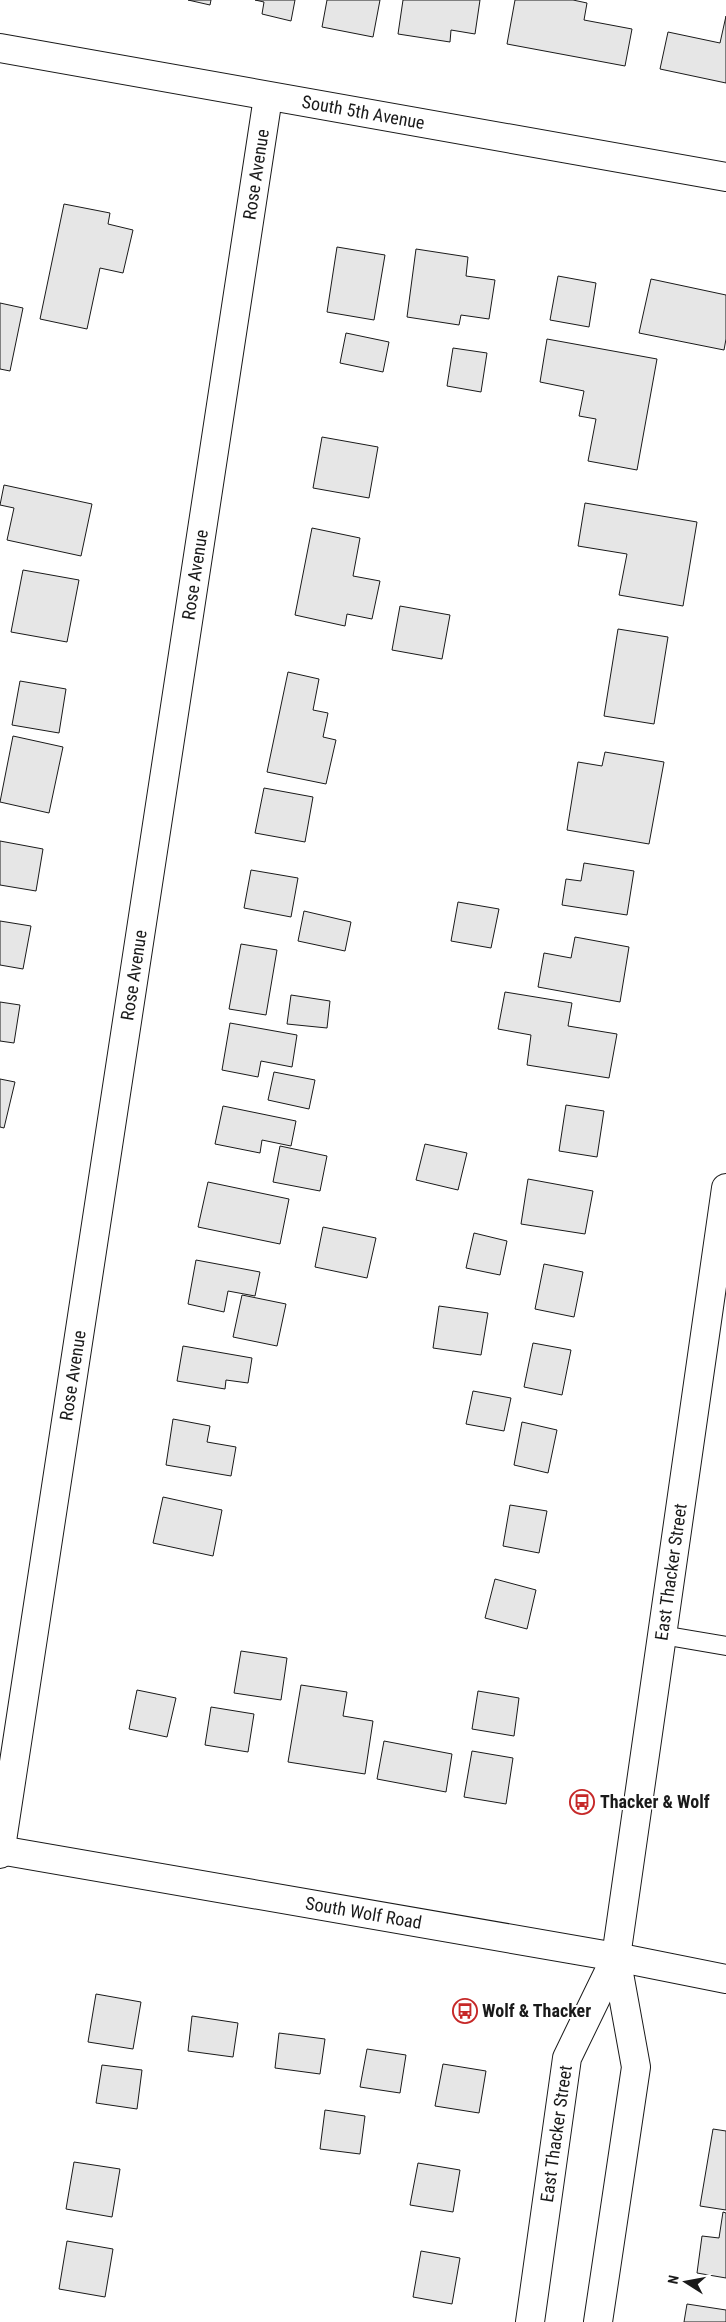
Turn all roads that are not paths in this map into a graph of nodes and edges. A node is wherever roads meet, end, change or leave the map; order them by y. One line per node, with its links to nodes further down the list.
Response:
1 (0, 48): 2 (street, South 5th Avenue)
2 (268, 97): 3 (street, South 5th Avenue); 7 (street, Rose Avenue)
3 (726, 178)
4 (726, 1188): 5 (street, East Thacker Street)
5 (662, 1635): 6 (lane); 9 (street, East Thacker Street)
6 (726, 1646)
7 (0, 1850): 8 (street, Rose Avenue); 9 (street, South Wolf Road)
8 (0, 1854)
9 (616, 1957): 10 (street, South Wolf Road); 11 (street, East Thacker Street); 12 (street, East Thacker Street)
10 (726, 1979)
11 (530, 2322)
12 (598, 2322)

